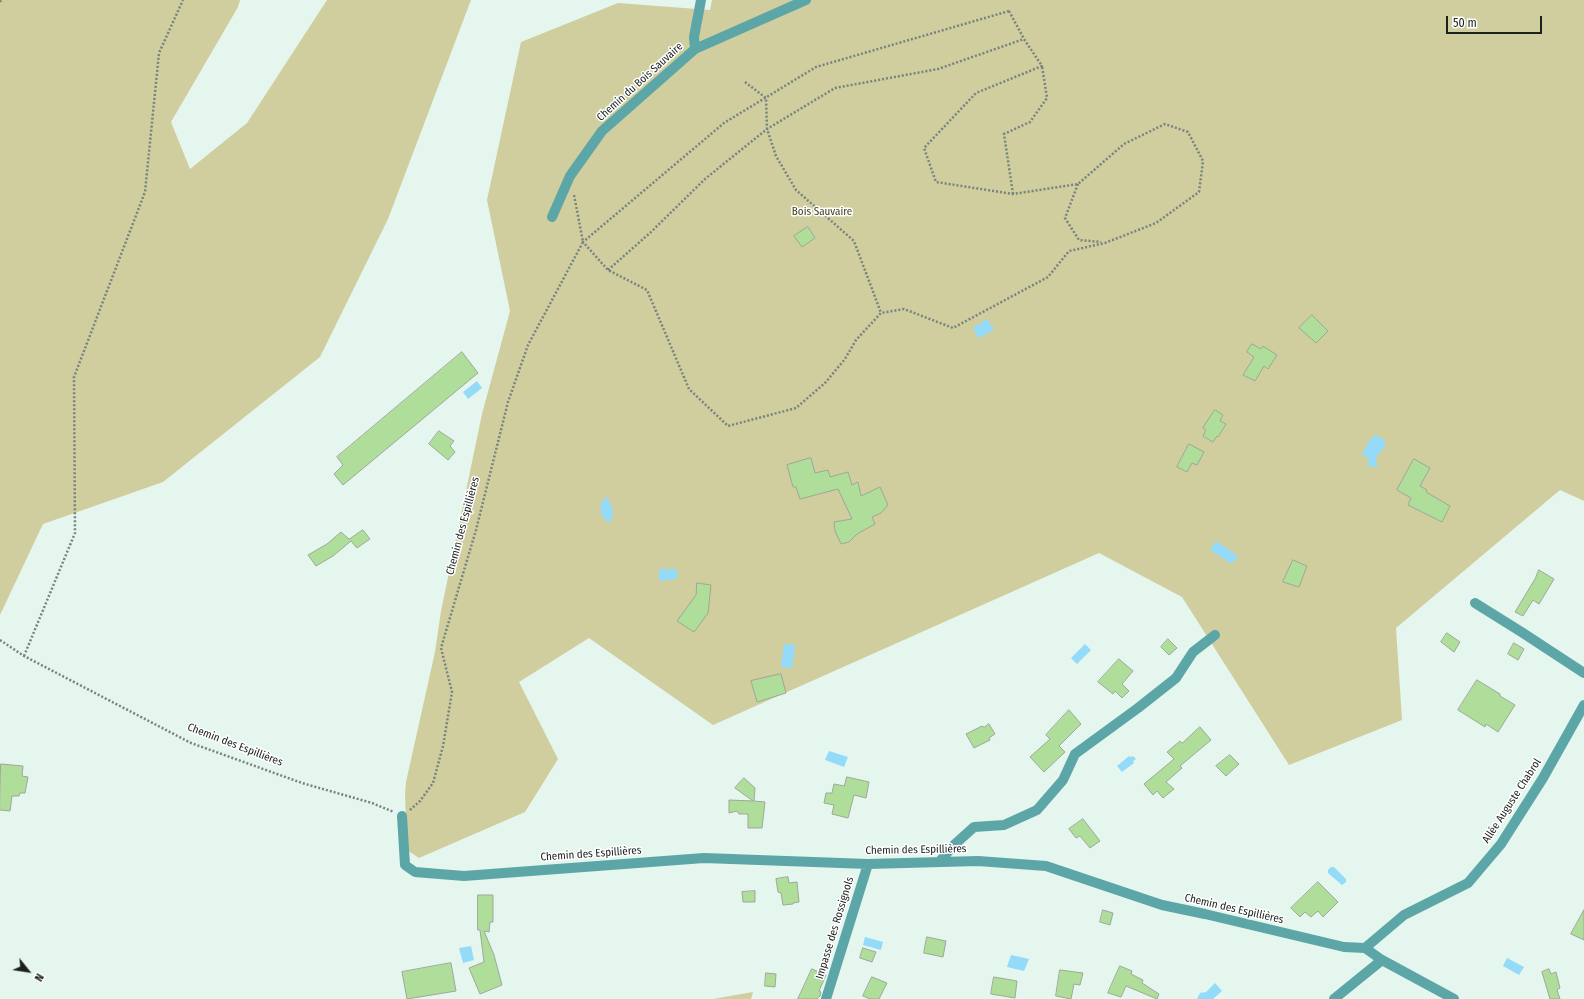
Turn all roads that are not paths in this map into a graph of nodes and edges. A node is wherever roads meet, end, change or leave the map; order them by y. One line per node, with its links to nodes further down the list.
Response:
1 (701, 0): 3 (street)
2 (806, 0): 3 (street, Chemin du Bois Sauvaire)
3 (695, 49): 4 (street, Chemin du Bois Sauvaire)
4 (552, 217)
5 (1475, 604): 7 (street)
6 (1215, 634): 10 (street)
7 (1584, 673)
8 (1584, 705): 12 (street, Allée Auguste Chabrol)
9 (402, 816): 11 (street, Chemin des Espillières)
10 (940, 861): 11 (street, Chemin des Espillières); 12 (street, Chemin des Espillières)
11 (868, 864): 14 (street, Impasse des Rossignols)
12 (1365, 948): 13 (street)
13 (1382, 960): 15 (street); 16 (street)
14 (826, 999)
15 (1334, 999)
16 (1454, 999)

